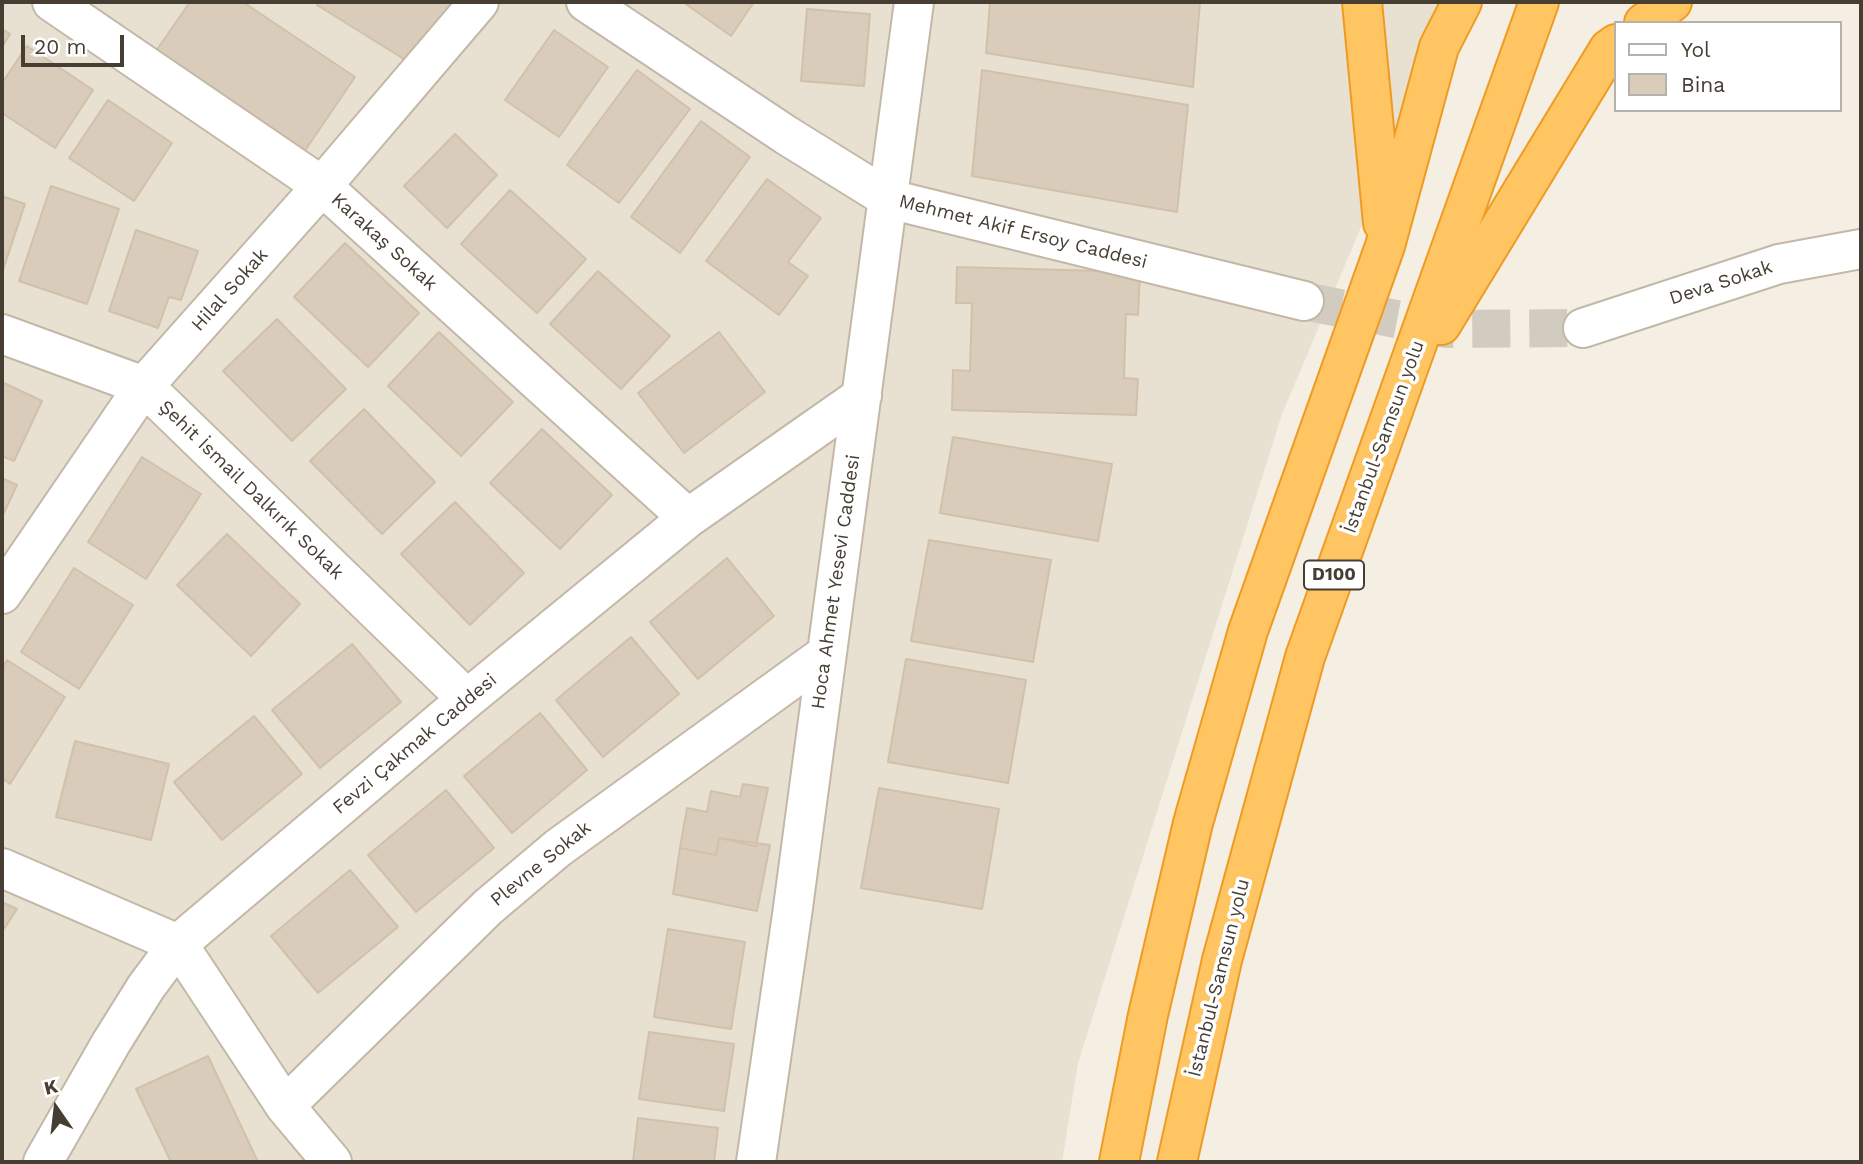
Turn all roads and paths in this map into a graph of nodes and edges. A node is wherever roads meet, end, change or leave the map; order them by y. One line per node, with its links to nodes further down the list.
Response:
1 (52, 2): 11 (street, Karakaş Sokak)
2 (480, 2): 11 (street, Hilal Sokak)
3 (586, 2): 12 (street, Mehmet Akif Ersoy Caddesi)
4 (914, 2): 12 (street, Hoca Ahmet Yesevi Caddesi)
5 (1362, 2): 13 (highway)
6 (1462, 2): 13 (highway)
7 (1539, 2): 19 (highway, İstanbul-Samsun yolu / D100)
8 (1672, 2): 9 (highway)
9 (1647, 21)
10 (1615, 45): 19 (highway)
11 (322, 186): 18 (street, Hilal Sokak); 21 (street, Karakaş Sokak)
12 (890, 199): 15 (street, Mehmet Akif Ersoy Caddesi); 20 (street, Hoca Ahmet Yesevi Caddesi)
13 (1385, 246): 31 (highway)
14 (1861, 249): 16 (street, Deva Sokak)
15 (1304, 301)
16 (1583, 328)
17 (2, 334): 18 (street, Şehit İsmail Dalkırık Sokak)
18 (144, 386): 22 (street, Hilal Sokak); 24 (street, Şehit İsmail Dalkırık Sokak)
19 (1400, 393): 32 (highway, İstanbul-Samsun yolu / D100)
20 (862, 396): 21 (street, Fevzi Çakmak Caddesi); 23 (street, Hoca Ahmet Yesevi Caddesi)
21 (688, 518): 24 (street, Fevzi Çakmak Caddesi)
22 (2, 594)
23 (825, 655): 27 (street, Plevne Sokak); 30 (street, Hoca Ahmet Yesevi Caddesi)
24 (467, 699): 26 (street, Fevzi Çakmak Caddesi)
25 (2, 868): 26 (street)
26 (177, 944): 27 (street); 29 (street, Fevzi Çakmak Caddesi)
27 (285, 1106): 28 (street)
28 (319, 1155)
29 (43, 1162)
30 (756, 1162)
31 (1119, 1162)
32 (1177, 1162)

